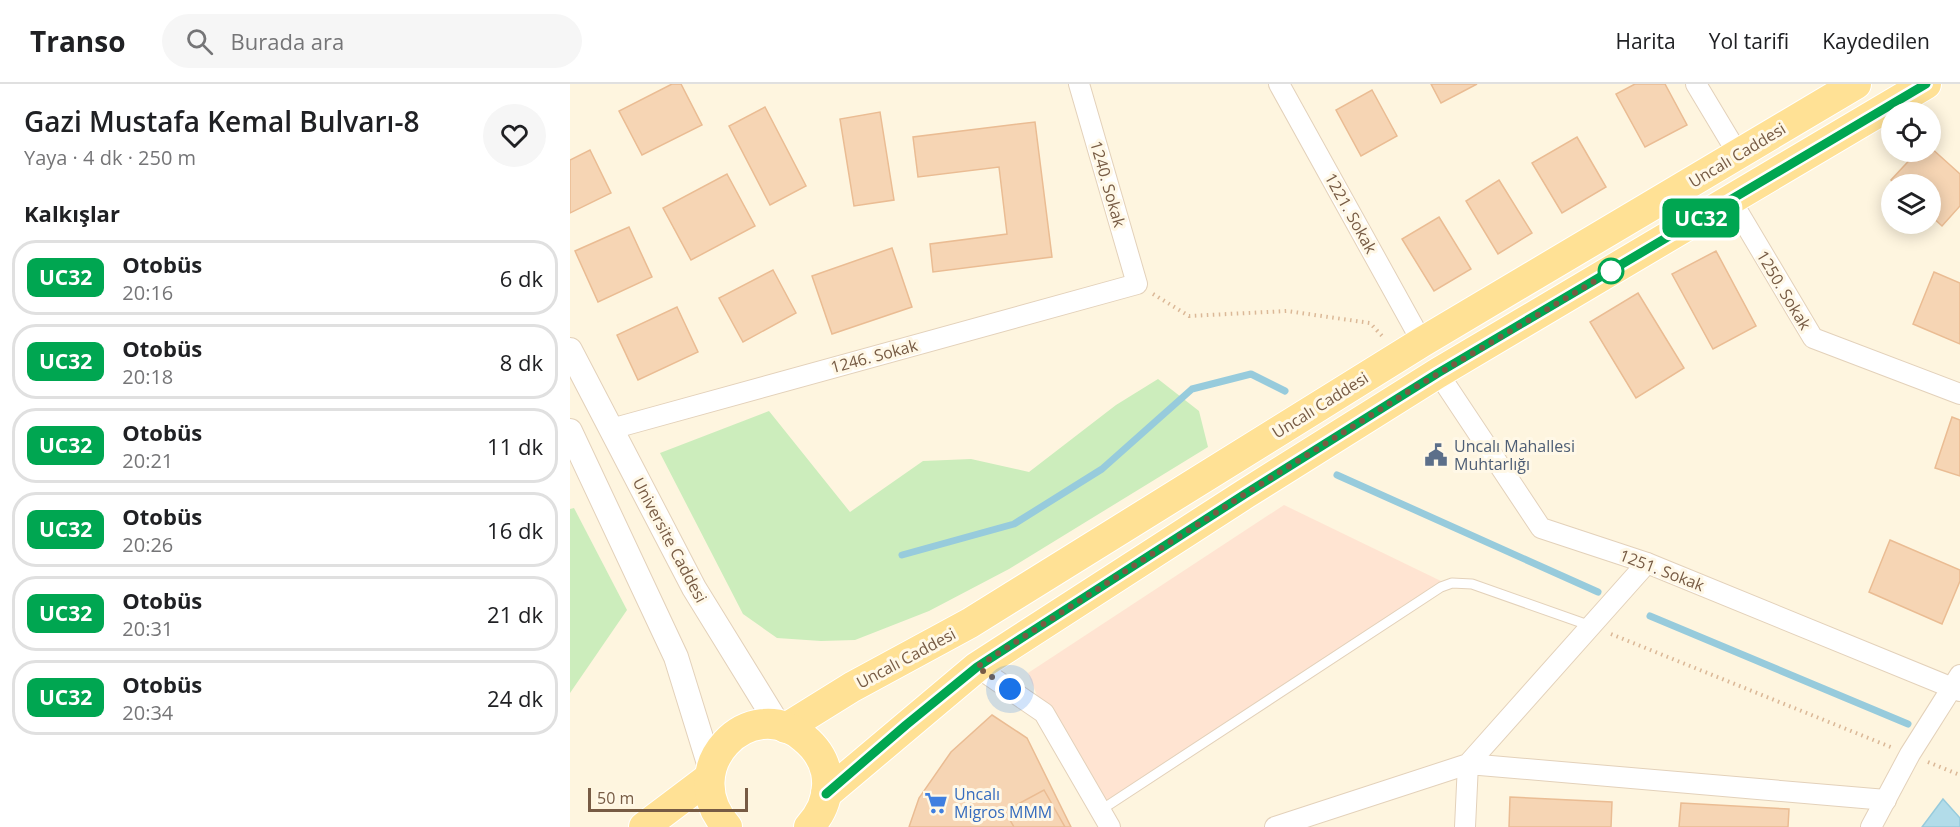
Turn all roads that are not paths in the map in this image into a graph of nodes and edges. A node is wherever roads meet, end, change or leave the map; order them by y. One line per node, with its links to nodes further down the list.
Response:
1 (1079, 84): 8 (street, 1240. Sokak)
2 (1696, 84): 6 (street)
3 (1856, 84): 6 (main road, Uncalı Caddesi)
4 (1926, 84): 7 (main road)
5 (1288, 87): 9 (street, 1221. Sokak)
6 (1738, 154): 9 (main road, Uncalı Caddesi)
7 (1731, 200): 11 (main road); 12 (street, 1250. Sokak)
8 (1137, 284): 13 (street, 1246. Sokak)
9 (1422, 342): 19 (main road, Uncalı Caddesi)
10 (570, 350): 13 (street, Universite Caddesi)
11 (1438, 373): 15 (street, 1251. Sokak); 17 (main road)
12 (1960, 394)
13 (611, 429): 19 (street, Universite Caddesi)
14 (571, 434): 21 (street)
15 (1647, 563): 16 (street); 18 (street, 1251. Sokak)
16 (1591, 626): 20 (street); 24 (lane)
17 (977, 667): 23 (main road); 24 (street)
18 (1957, 684): 22 (street)
19 (783, 727): 21 (main road); 23 (main road)
20 (1468, 764): 22 (street); 27 (street); 28 (street)
21 (710, 774): 25 (main road); 26 (main road)
22 (1886, 800): 29 (street)
23 (823, 813)
24 (1105, 819)
25 (644, 827)
26 (727, 827)
27 (1275, 827)
28 (1465, 827)
29 (1871, 827)

